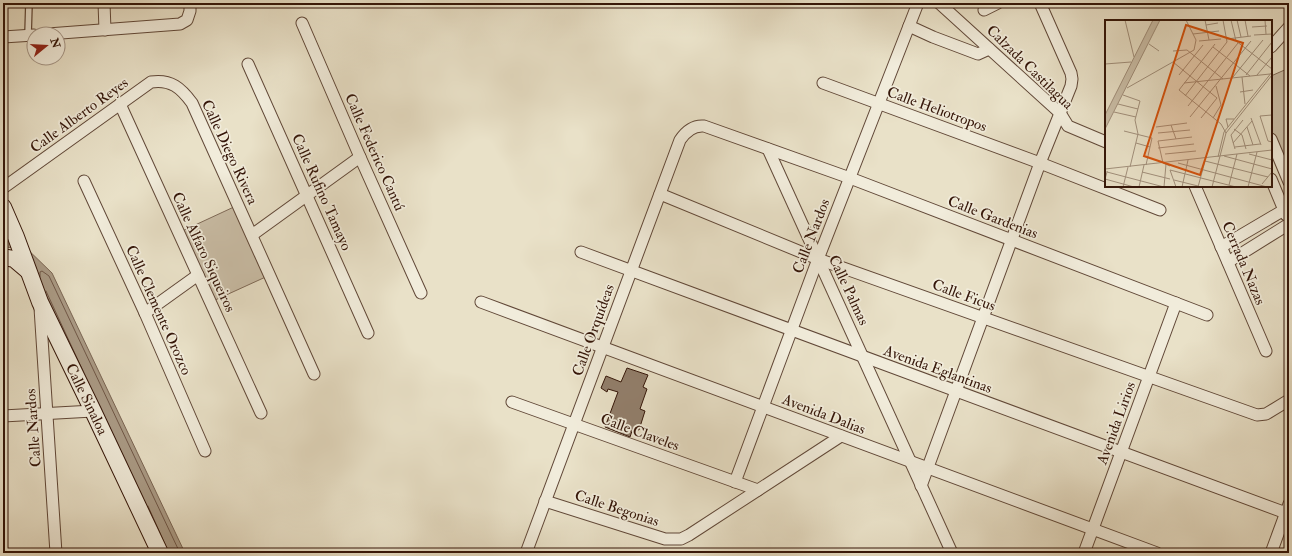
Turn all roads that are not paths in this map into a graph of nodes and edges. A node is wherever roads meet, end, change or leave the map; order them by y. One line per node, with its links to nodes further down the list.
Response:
1 (29, 3): 10 (lane)
2 (104, 3): 13 (street)
3 (190, 3): 13 (street)
4 (918, 3): 11 (street, Calle Nardos)
5 (940, 3): 18 (street, Calzada Castilagua)
6 (998, 3): 8 (street)
7 (1040, 3): 24 (street)
8 (984, 10)
9 (302, 23): 29 (street, Calle Federico Cantú)
10 (30, 26)
11 (909, 26): 18 (street); 22 (street, Calle Nardos)
12 (1289, 28): 17 (street)
13 (105, 30): 14 (street)
14 (66, 33)
15 (26, 35): 16 (street)
16 (3, 37)
17 (1272, 46)
18 (989, 49): 24 (street, Calzada Castilagua)
19 (248, 64): 38 (street, Calle Rufino Tamayo)
20 (823, 82): 22 (street, Calle Heliotropos)
21 (176, 85): 23 (street, Calle Alberto Reyes); 43 (street, Calle Diego Rivera)
22 (879, 103): 30 (street, Calle Heliotropos); 31 (street, Calle Nardos)
23 (120, 104): 36 (street, Calle Alberto Reyes); 52 (street, Calle Alfaro Siqueiros)
24 (1060, 113): 27 (street, Calzada Castilagua); 30 (street)
25 (698, 126): 28 (street, Calle Gardenias); 37 (street, Calle Orquídeas)
26 (1272, 141): 34 (street)
27 (1105, 142)
28 (768, 149): 31 (street, Calle Gardenias); 48 (street, Calle Palmas)
29 (360, 157): 38 (street); 53 (street, Calle Federico Cantú)
30 (1040, 163): 40 (street, Calle Heliotropos); 44 (street)
31 (850, 178): 44 (street, Calle Gardenias); 48 (street, Calle Nardos)
32 (84, 181): 57 (street, Calle Clemente Orozco)
33 (1272, 181): 41 (street)
34 (1289, 182)
35 (1195, 187): 45 (street, Cerrada Nazas)
36 (3, 188)
37 (660, 194): 48 (street, Calle Ficus); 51 (street, Calle Orquídeas)
38 (307, 195): 43 (street); 61 (street, Calle Rufino Tamayo)
39 (3, 207): 50 (street, Calle Sinaloa)
40 (1160, 210)
41 (1287, 212): 45 (street)
42 (1289, 224): 49 (street)
43 (252, 235): 65 (street, Calle Diego Rivera)
44 (1012, 240): 56 (street, Calle Gardenias); 59 (street)
45 (1221, 247): 49 (street, Cerrada Nazas)
46 (581, 252): 51 (street, Avenida Eglantinas)
47 (3, 257): 50 (street)
48 (818, 259): 59 (street, Calle Ficus); 60 (street, Calle Nardos); 64 (street, Calle Palmas)
49 (1228, 262): 63 (street, Cerrada Nazas)
50 (25, 264): 54 (street, Calle Sinaloa)
51 (631, 270): 60 (street, Avenida Eglantinas); 62 (street, Calle Orquídeas)
52 (198, 275): 57 (street); 72 (street, Calle Alfaro Siqueiros)
53 (421, 293)
54 (40, 302): 71 (street, Calle Sinaloa); 73 (street, Calle Nardos)
55 (482, 302): 62 (street, Avenida Dalias)
56 (1176, 303): 58 (street, Calle Gardenias); 66 (street, Avenida Lirios)
57 (145, 313): 77 (street, Calle Clemente Orozco)
58 (1207, 315)
59 (983, 318): 66 (street, Calle Ficus); 67 (street)
60 (791, 330): 64 (street, Avenida Eglantinas); 70 (street, Calle Nardos)
61 (368, 333)
62 (602, 347): 70 (street, Avenida Dalias); 75 (street, Calle Orquídeas)
63 (1266, 351)
64 (864, 357): 67 (street, Avenida Eglantinas); 79 (street, Calle Palmas)
65 (314, 374)
66 (1149, 378): 68 (street, Calle Ficus); 78 (street, Avenida Lirios)
67 (956, 391): 78 (street, Avenida Eglantinas); 80 (street)
68 (1289, 401)
69 (512, 402): 75 (street, Calle Claveles)
70 (763, 407): 76 (street, Avenida Dalias); 81 (street, Calle Nardos)
71 (93, 411): 73 (street); 88 (street, Calle Sinaloa)
72 (261, 413)
73 (47, 414): 74 (street); 87 (street, Calle Nardos)
74 (3, 416)
75 (574, 424): 81 (street, Calle Claveles); 84 (street, Calle Orquídeas)
76 (841, 436): 79 (street, Avenida Dalias); 83 (street)
77 (205, 451)
78 (1121, 453): 85 (street, Avenida Eglantinas); 86 (street, Avenida Lirios)
79 (910, 462): 80 (street, Avenida Dalias); 82 (street, Calle Palmas)
80 (928, 468): 82 (street); 86 (street, Avenida Dalias)
81 (735, 482): 83 (street, Calle Claveles)
82 (921, 486): 90 (street, Calle Palmas)
83 (758, 490): 84 (street, Calle Begonias)
84 (545, 501): 89 (street, Calle Orquídeas)
85 (1287, 509): 93 (street)
86 (1093, 530): 91 (street, Avenida Lirios); 92 (street, Avenida Dalias)
87 (56, 553)
88 (160, 553)
89 (526, 553)
90 (952, 553)
91 (1084, 553)
92 (1157, 553)
93 (1271, 553)

